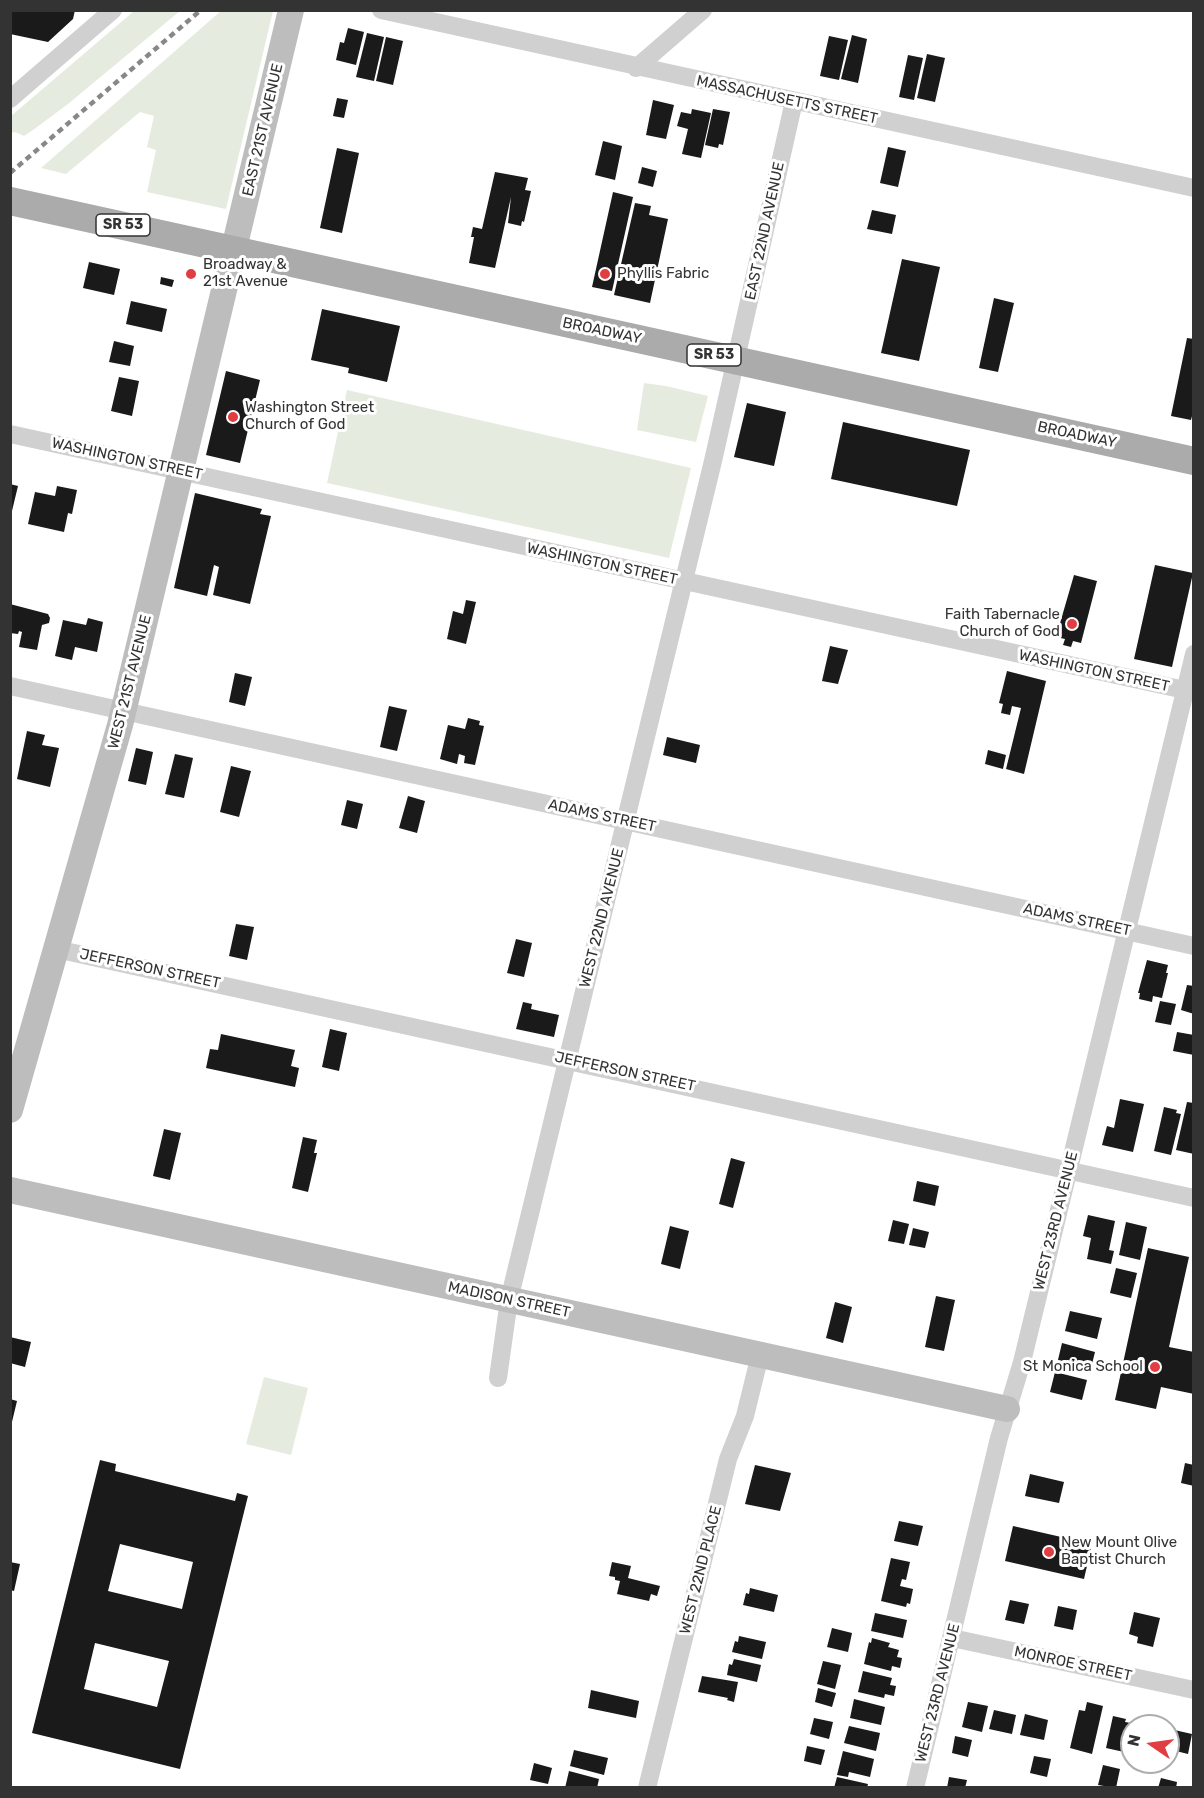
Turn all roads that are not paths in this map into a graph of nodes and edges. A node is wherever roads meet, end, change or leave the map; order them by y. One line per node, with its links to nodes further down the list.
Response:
1 (113, 10): 6 (street)
2 (291, 10): 10 (street, EAST 21ST AVENUE)
3 (381, 10): 5 (street, MASSACHUSETTS STREET)
4 (703, 10): 5 (street)
5 (636, 68): 7 (street, MASSACHUSETTS STREET)
6 (10, 99)
7 (794, 101): 8 (street, MASSACHUSETTS STREET); 11 (street, EAST 22ND AVENUE)
8 (1194, 188)
9 (10, 201): 10 (main road, BROADWAY / SR 53)
10 (235, 250): 11 (main road, BROADWAY / SR 53); 14 (street, WEST 21ST AVENUE)
11 (737, 360): 13 (main road, BROADWAY / SR 53); 15 (street, WEST 22ND AVENUE)
12 (10, 434): 14 (street, WASHINGTON STREET)
13 (1194, 461)
14 (182, 471): 15 (street, WASHINGTON STREET); 19 (street, WEST 21ST AVENUE)
15 (684, 582): 18 (street, WASHINGTON STREET); 20 (street, WEST 22ND AVENUE)
16 (1194, 654): 18 (street, WEST 23RD AVENUE)
17 (10, 686): 19 (street, ADAMS STREET)
18 (1189, 691): 21 (street, WEST 23RD AVENUE)
19 (123, 711): 20 (street, ADAMS STREET); 23 (street, WEST 21ST AVENUE)
20 (627, 821): 21 (street, ADAMS STREET); 24 (street, WEST 22ND AVENUE)
21 (1127, 932): 22 (street, ADAMS STREET); 26 (street, WEST 23RD AVENUE)
22 (1194, 946)
23 (56, 949): 24 (street, JEFFERSON STREET); 25 (street, WEST 21ST AVENUE)
24 (567, 1059): 26 (street, JEFFERSON STREET); 29 (street, WEST 22ND AVENUE)
25 (10, 1110)
26 (1068, 1171): 28 (street, JEFFERSON STREET); 32 (street, WEST 23RD AVENUE)
27 (10, 1190): 29 (street, MADISON STREET)
28 (1194, 1198)
29 (509, 1300): 30 (street, MADISON STREET); 31 (street, WEST 22ND AVENUE)
30 (760, 1355): 32 (street, MADISON STREET); 35 (street, WEST 22ND PLACE)
31 (498, 1378)
32 (1007, 1409): 33 (street, WEST 23RD AVENUE)
33 (952, 1638): 34 (street, MONROE STREET); 36 (street, WEST 23RD AVENUE)
34 (1194, 1690)
35 (647, 1788)
36 (915, 1788)

